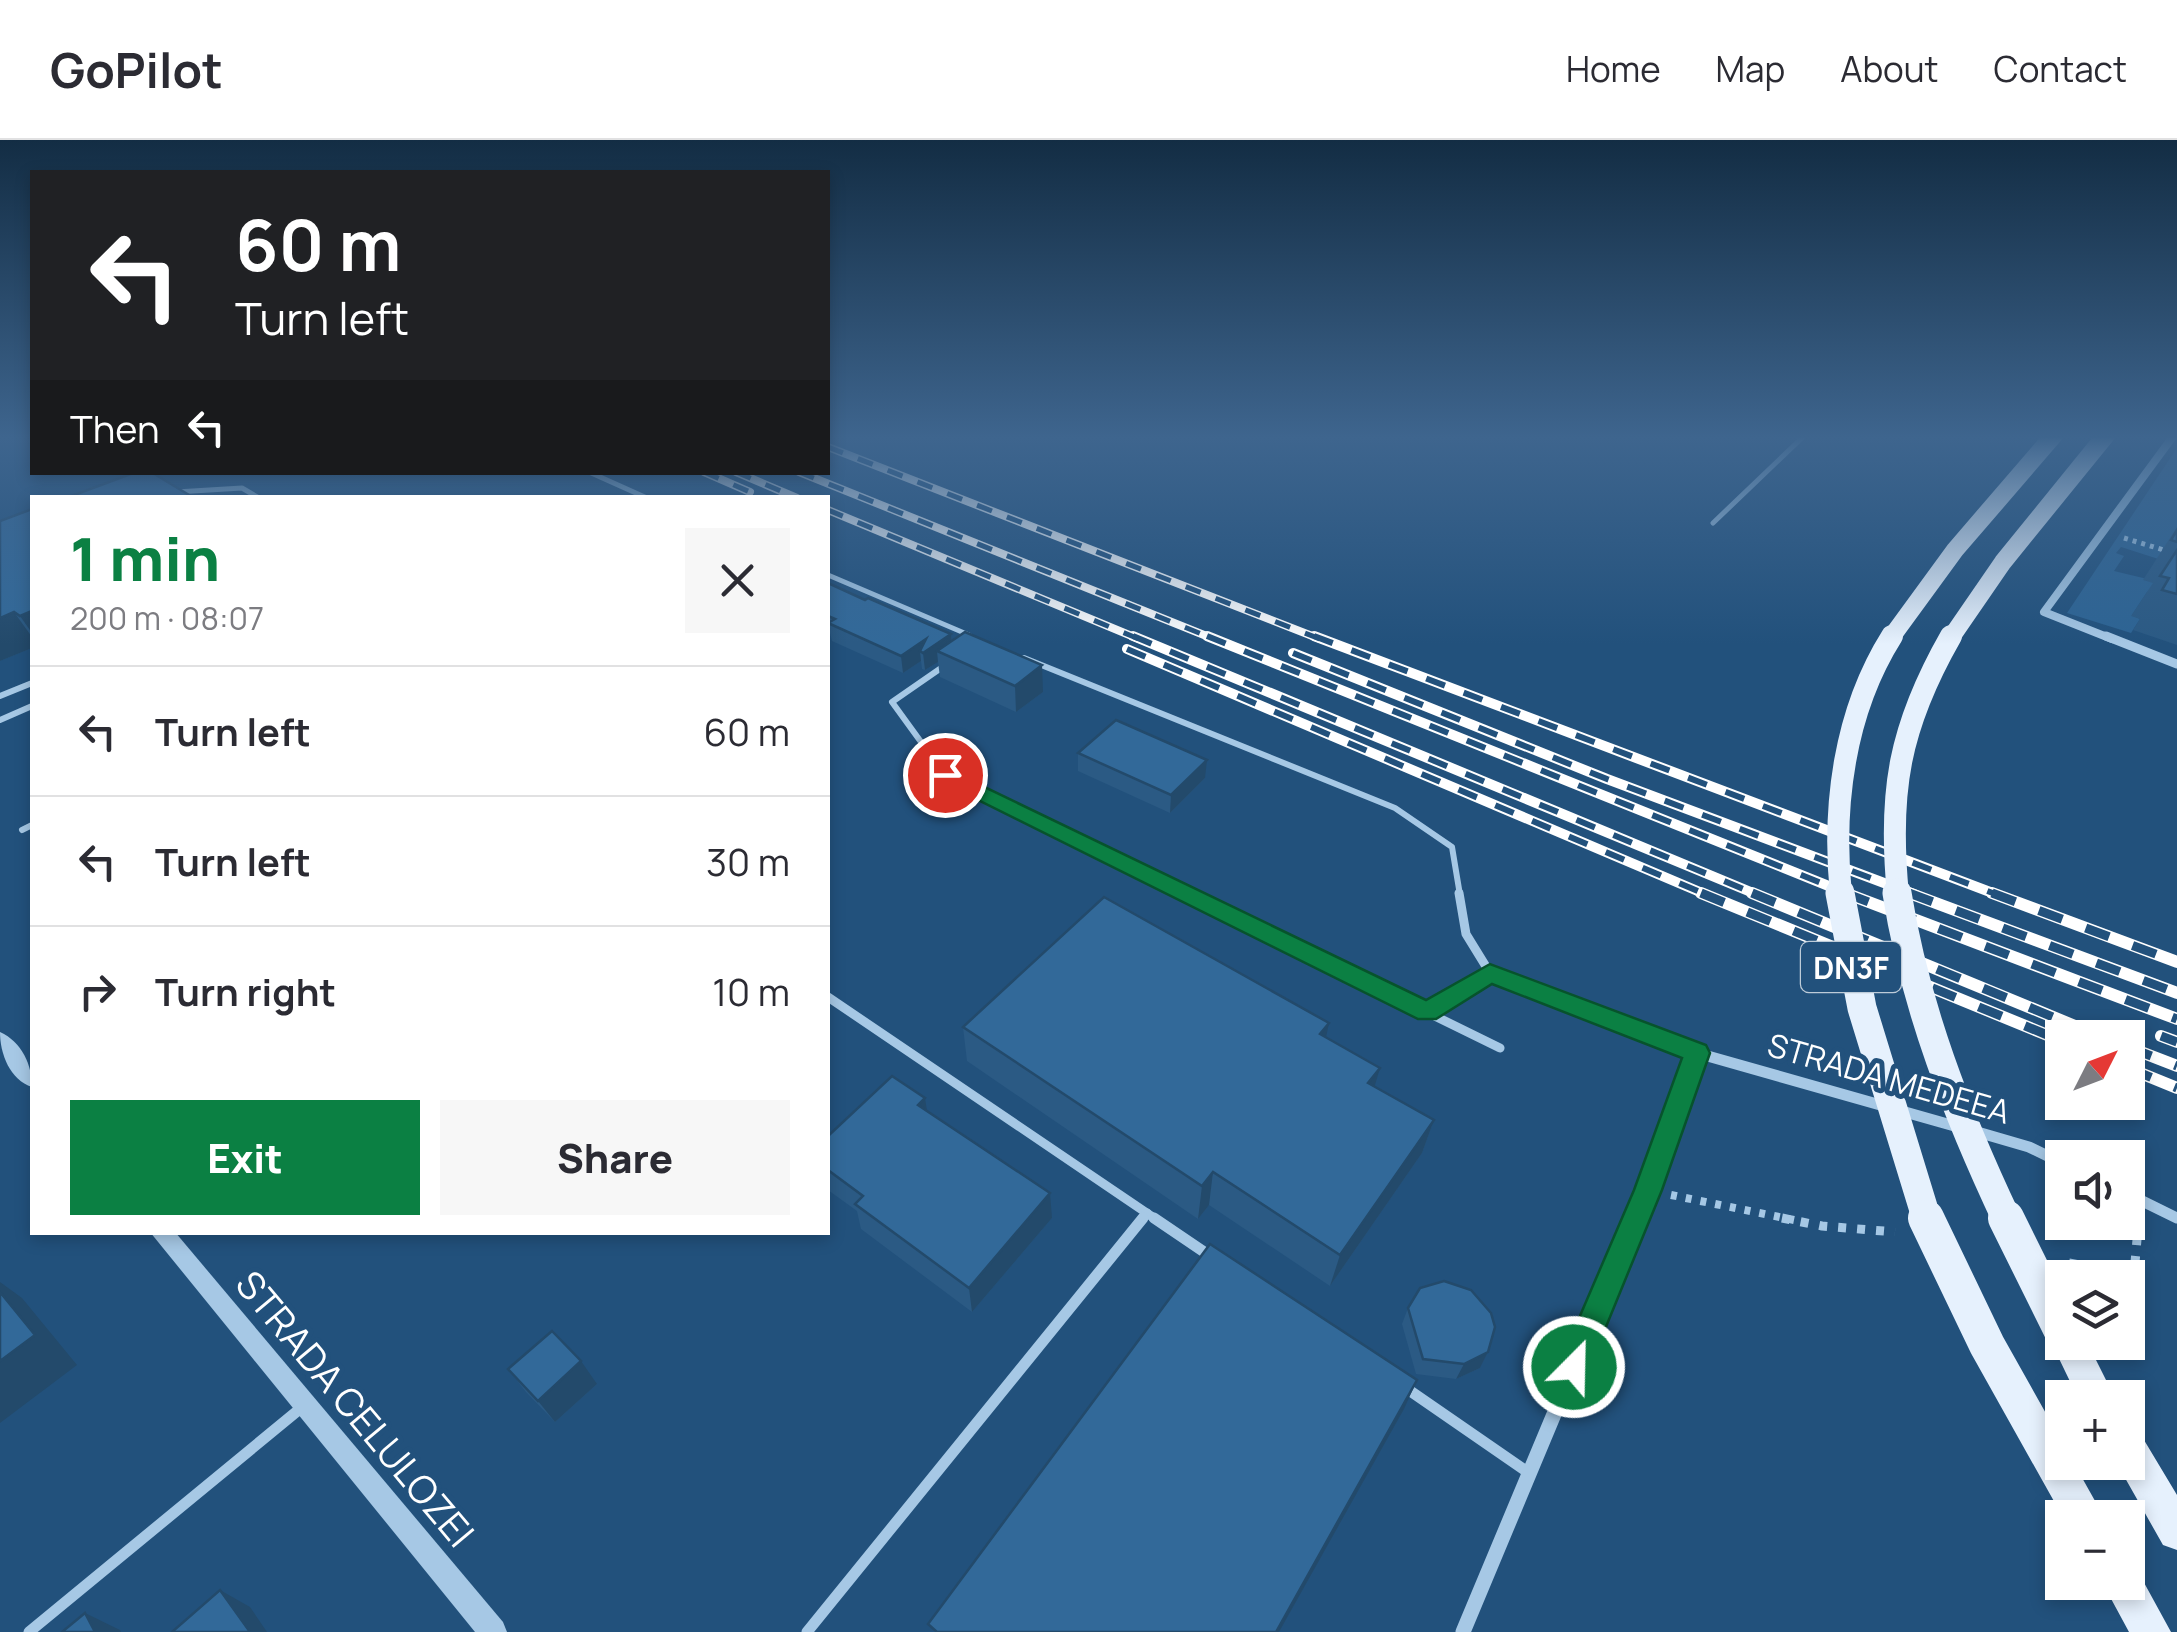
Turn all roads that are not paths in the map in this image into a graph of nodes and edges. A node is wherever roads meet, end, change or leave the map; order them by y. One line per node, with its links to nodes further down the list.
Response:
1 (1731, 505): 5 (lane)
2 (1995, 505): 35 (main road, DN3F, bridge)
3 (2051, 505): 30 (main road, DN3F, bridge)
4 (2124, 505): 10 (street)
5 (1712, 522)
6 (830, 575): 7 (lane)
7 (966, 650)
8 (1017, 655): 17 (lane)
9 (951, 661): 19 (lane)
10 (2177, 664)
11 (30, 683): 12 (lane)
12 (0, 696)
13 (30, 707): 14 (lane)
14 (0, 720)
15 (30, 826): 16 (lane)
16 (22, 830)
17 (1490, 973): 19 (lane); 22 (lane)
18 (830, 998): 26 (lane)
19 (1427, 1012): 21 (lane)
20 (0, 1040): 23 (street)
21 (1500, 1048)
22 (1697, 1053): 24 (street, STRADA MEDEEA); 33 (street)
23 (30, 1077)
24 (2045, 1155)
25 (2145, 1202): 27 (street)
26 (1147, 1213): 29 (lane); 40 (lane)
27 (2177, 1218)
28 (162, 1235): 32 (street, STRADA CELULOZEI)
29 (1229, 1269)
30 (2045, 1296)
31 (1394, 1381): 33 (lane)
32 (304, 1406): 38 (lane); 39 (street, STRADA CELULOZEI)
33 (1529, 1473): 41 (street)
34 (2145, 1477): 36 (main road)
35 (2074, 1500)
36 (2177, 1532)
37 (2132, 1600): 42 (main road)
38 (29, 1632)
39 (493, 1632)
40 (807, 1632)
41 (1463, 1632)
42 (2151, 1632)

